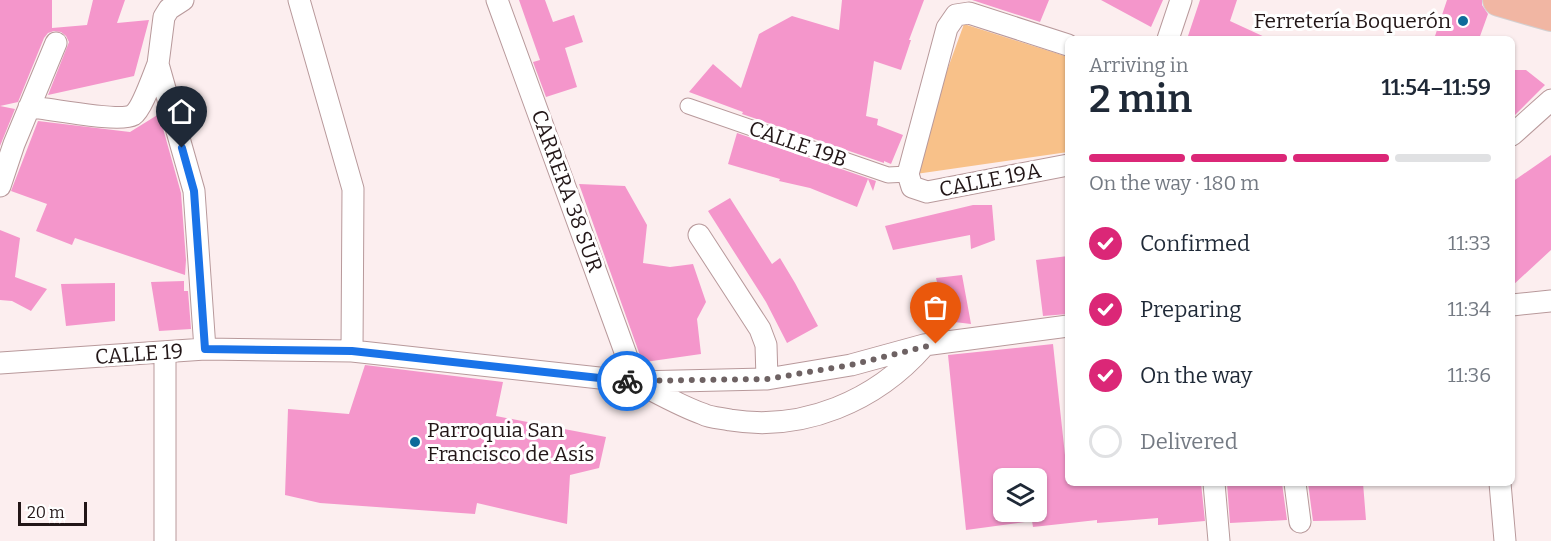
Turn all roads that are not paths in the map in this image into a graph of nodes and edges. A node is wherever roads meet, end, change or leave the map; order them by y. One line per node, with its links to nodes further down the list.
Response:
1 (183, 0): 10 (street)
2 (299, 0): 24 (street)
3 (498, 0): 28 (street, CARRERA 38 SUR)
4 (1182, 0): 7 (street)
5 (1499, 0): 6 (main road)
6 (1551, 15)
7 (1169, 36)
8 (56, 43): 12 (street)
9 (1065, 44): 16 (street)
10 (158, 64): 12 (street); 23 (street)
11 (1551, 100): 14 (street)
12 (29, 106): 17 (street)
13 (688, 106): 16 (street, CALLE 19B)
14 (1515, 132)
15 (1065, 166): 16 (street, CALLE 19A)
16 (910, 181)
17 (0, 186)
18 (699, 235): 27 (street)
19 (1551, 301): 20 (street)
20 (1515, 305)
21 (1065, 326): 22 (street, CALLE 19)
22 (924, 345): 27 (street, CALLE 19); 28 (street, CALLE 19)
23 (205, 349): 24 (street, CALLE 19); 25 (street, CALLE 19)
24 (352, 351): 28 (street, CALLE 19)
25 (165, 353): 26 (street, CALLE 19); 33 (street)
26 (0, 363)
27 (767, 379): 28 (street, CALLE 19)
28 (636, 382)
29 (1214, 486): 34 (street)
30 (1296, 486): 32 (street)
31 (1500, 486): 35 (street)
32 (1300, 522)
33 (165, 541)
34 (1219, 541)
35 (1505, 541)

